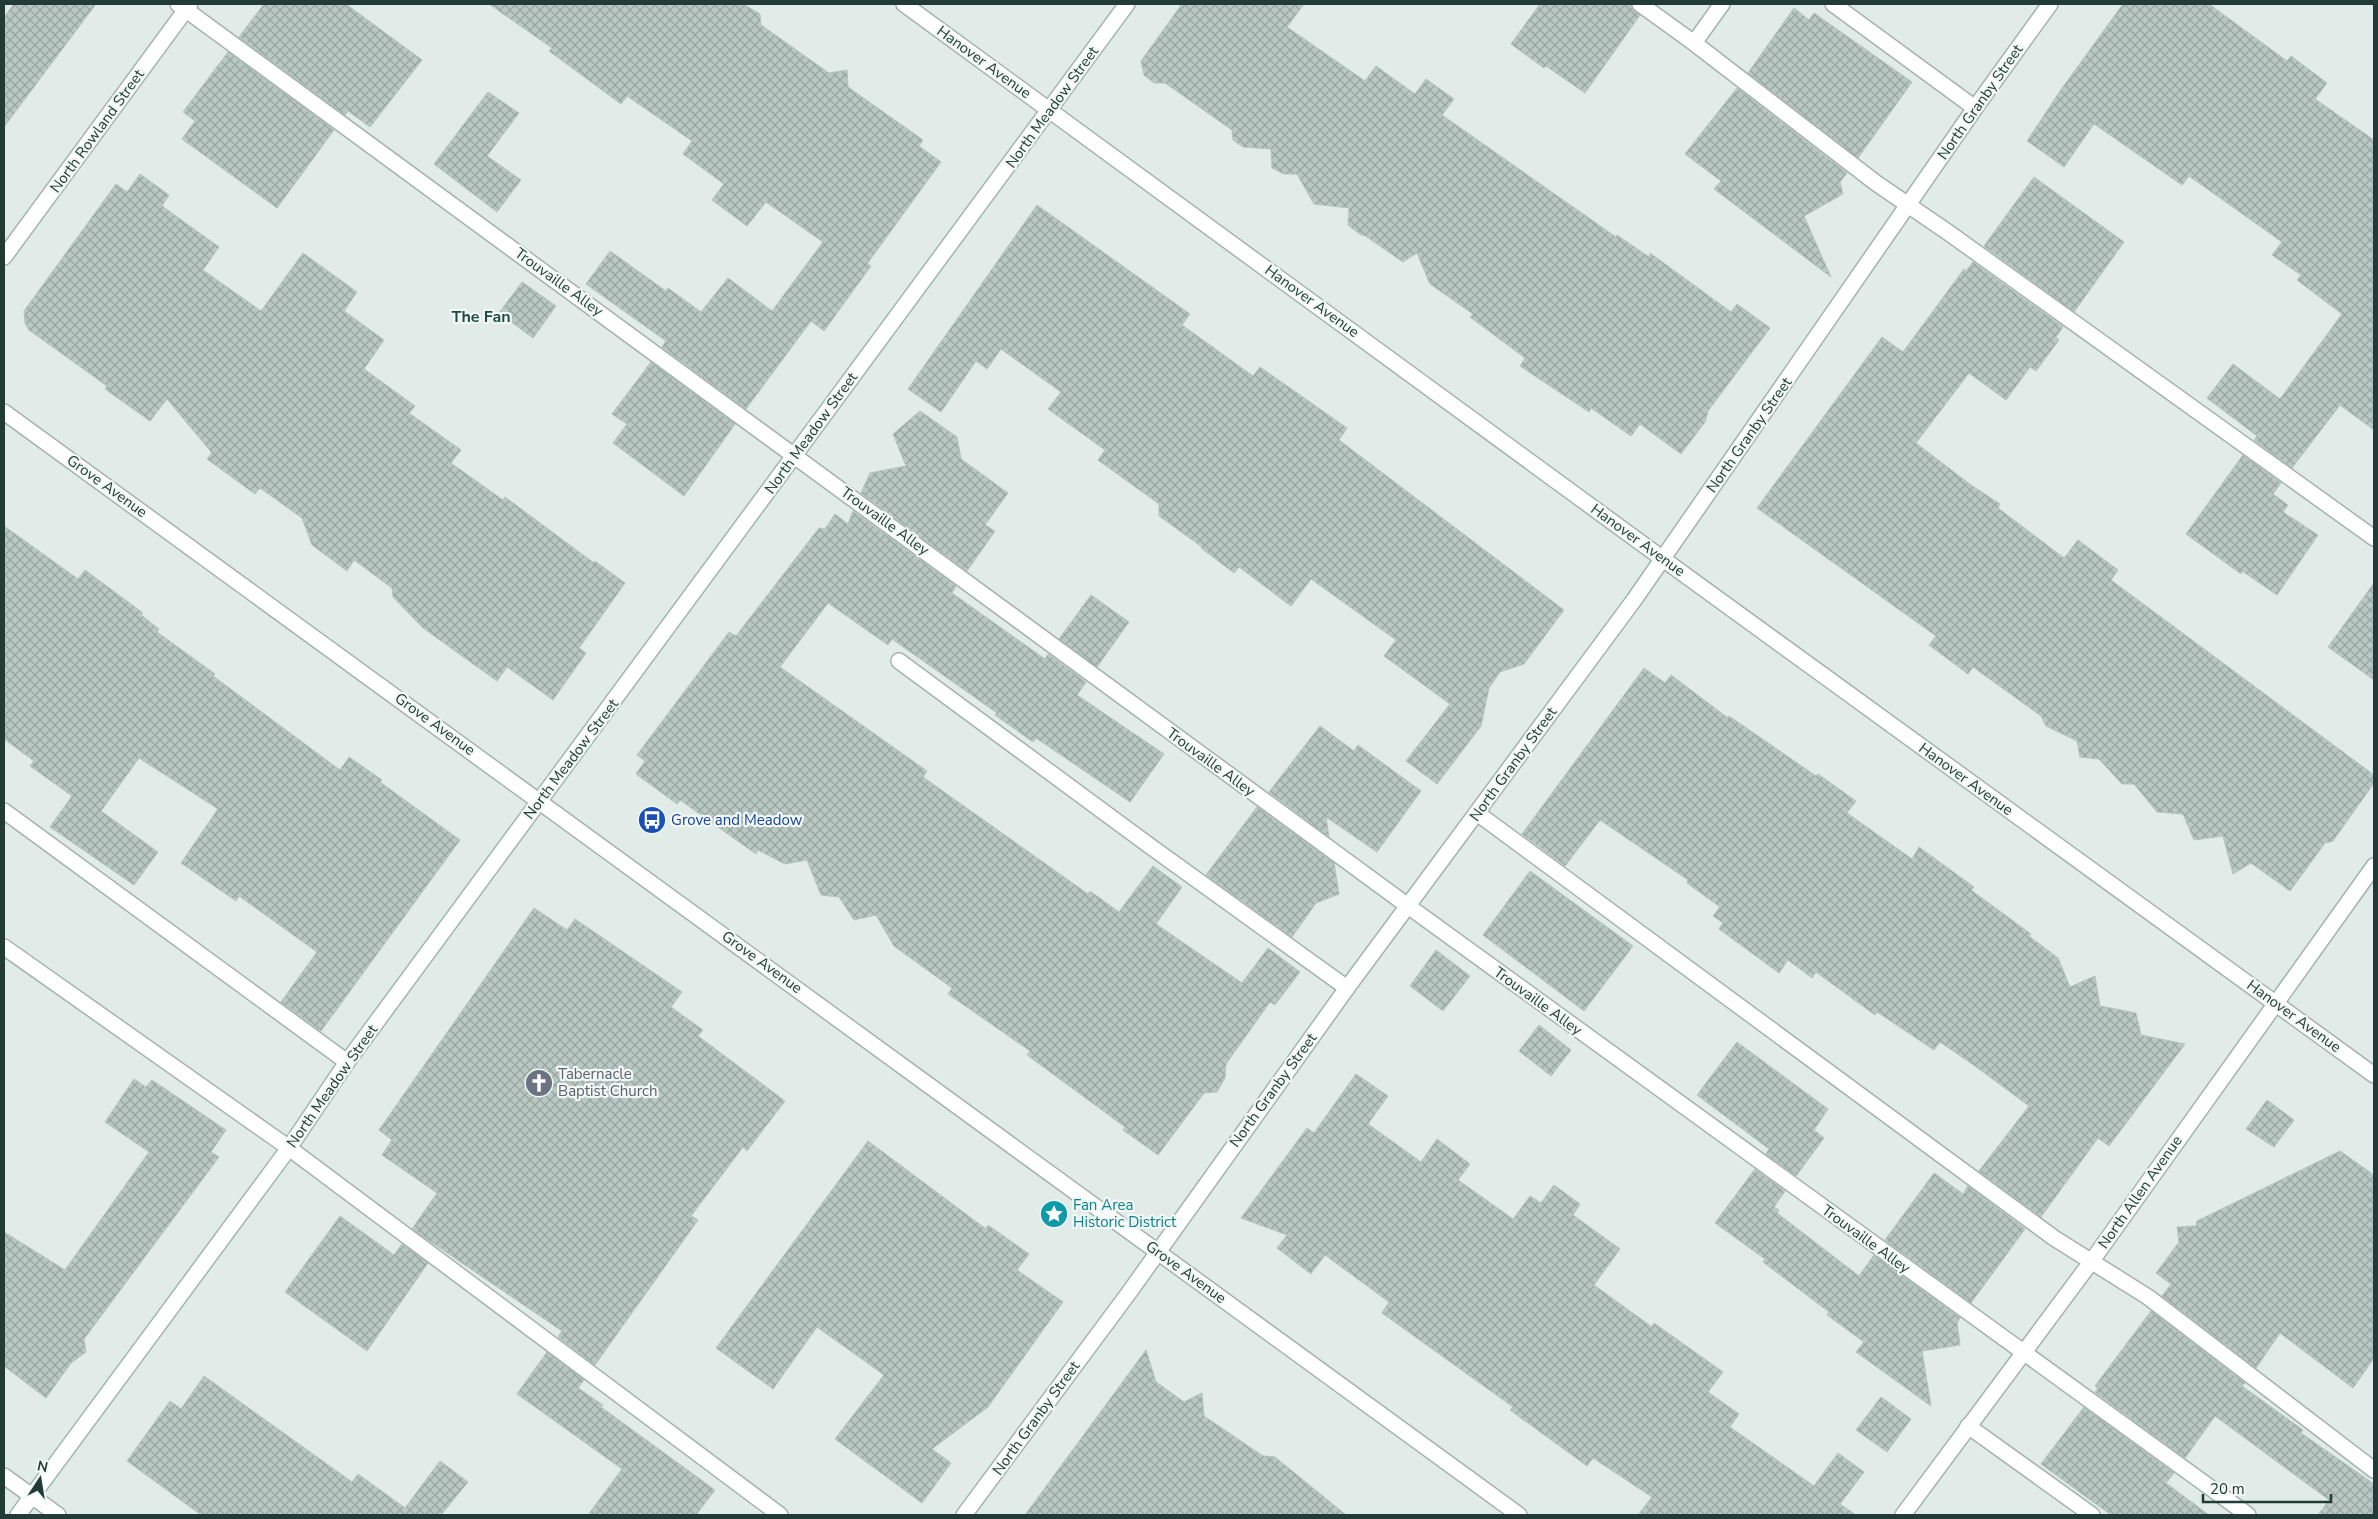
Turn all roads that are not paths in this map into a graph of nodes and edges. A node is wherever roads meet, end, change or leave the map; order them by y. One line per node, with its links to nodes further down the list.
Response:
1 (904, 4): 10 (street, Hanover Avenue)
2 (1126, 4): 10 (street, North Meadow Street)
3 (1640, 4): 8 (street)
4 (1722, 4): 8 (street)
5 (1833, 4): 9 (street)
6 (2050, 4): 9 (street, North Granby Street)
7 (185, 6): 12 (street, North Rowland Street); 14 (street, Trouvaille Alley)
8 (1694, 43): 11 (street)
9 (1975, 108): 11 (street, North Granby Street)
10 (1050, 110): 14 (street, North Meadow Street); 16 (street, Hanover Avenue)
11 (1908, 204): 15 (street); 16 (street, North Granby Street)
12 (4, 258)
13 (4, 412): 18 (street, Grove Avenue)
14 (795, 455): 18 (street, North Meadow Street); 22 (street, Trouvaille Alley)
15 (2374, 538)
16 (1663, 559): 20 (street, North Granby Street); 25 (street, Hanover Avenue)
17 (898, 661): 24 (street)
18 (540, 800): 26 (street, North Meadow Street); 29 (street, Grove Avenue)
19 (4, 811): 26 (street)
20 (1477, 813): 22 (street, North Granby Street); 30 (street)
21 (2374, 866): 25 (street, North Allen Avenue)
22 (1408, 906): 24 (street, North Granby Street); 31 (street, Trouvaille Alley)
23 (4, 947): 28 (street)
24 (1347, 988): 29 (street, North Granby Street)
25 (2274, 1003): 27 (street, Hanover Avenue); 30 (street, North Allen Avenue)
26 (347, 1062): 28 (street, North Meadow Street)
27 (2374, 1074)
28 (289, 1148): 35 (street, North Meadow Street); 38 (street)
29 (1157, 1252): 39 (street, North Granby Street); 40 (street, Grove Avenue)
30 (2091, 1262): 31 (street, North Allen Avenue); 33 (street)
31 (2022, 1353): 32 (street, North Allen Avenue); 43 (street, Trouvaille Alley)
32 (1968, 1426): 41 (street, North Allen Avenue); 42 (street)
33 (2374, 1470)
34 (4, 1476): 35 (street)
35 (32, 1496): 36 (street, North Meadow Street); 37 (street)
36 (18, 1515)
37 (58, 1515)
38 (780, 1515)
39 (964, 1515)
40 (1519, 1515)
41 (1903, 1515)
42 (2092, 1515)
43 (2248, 1515)

